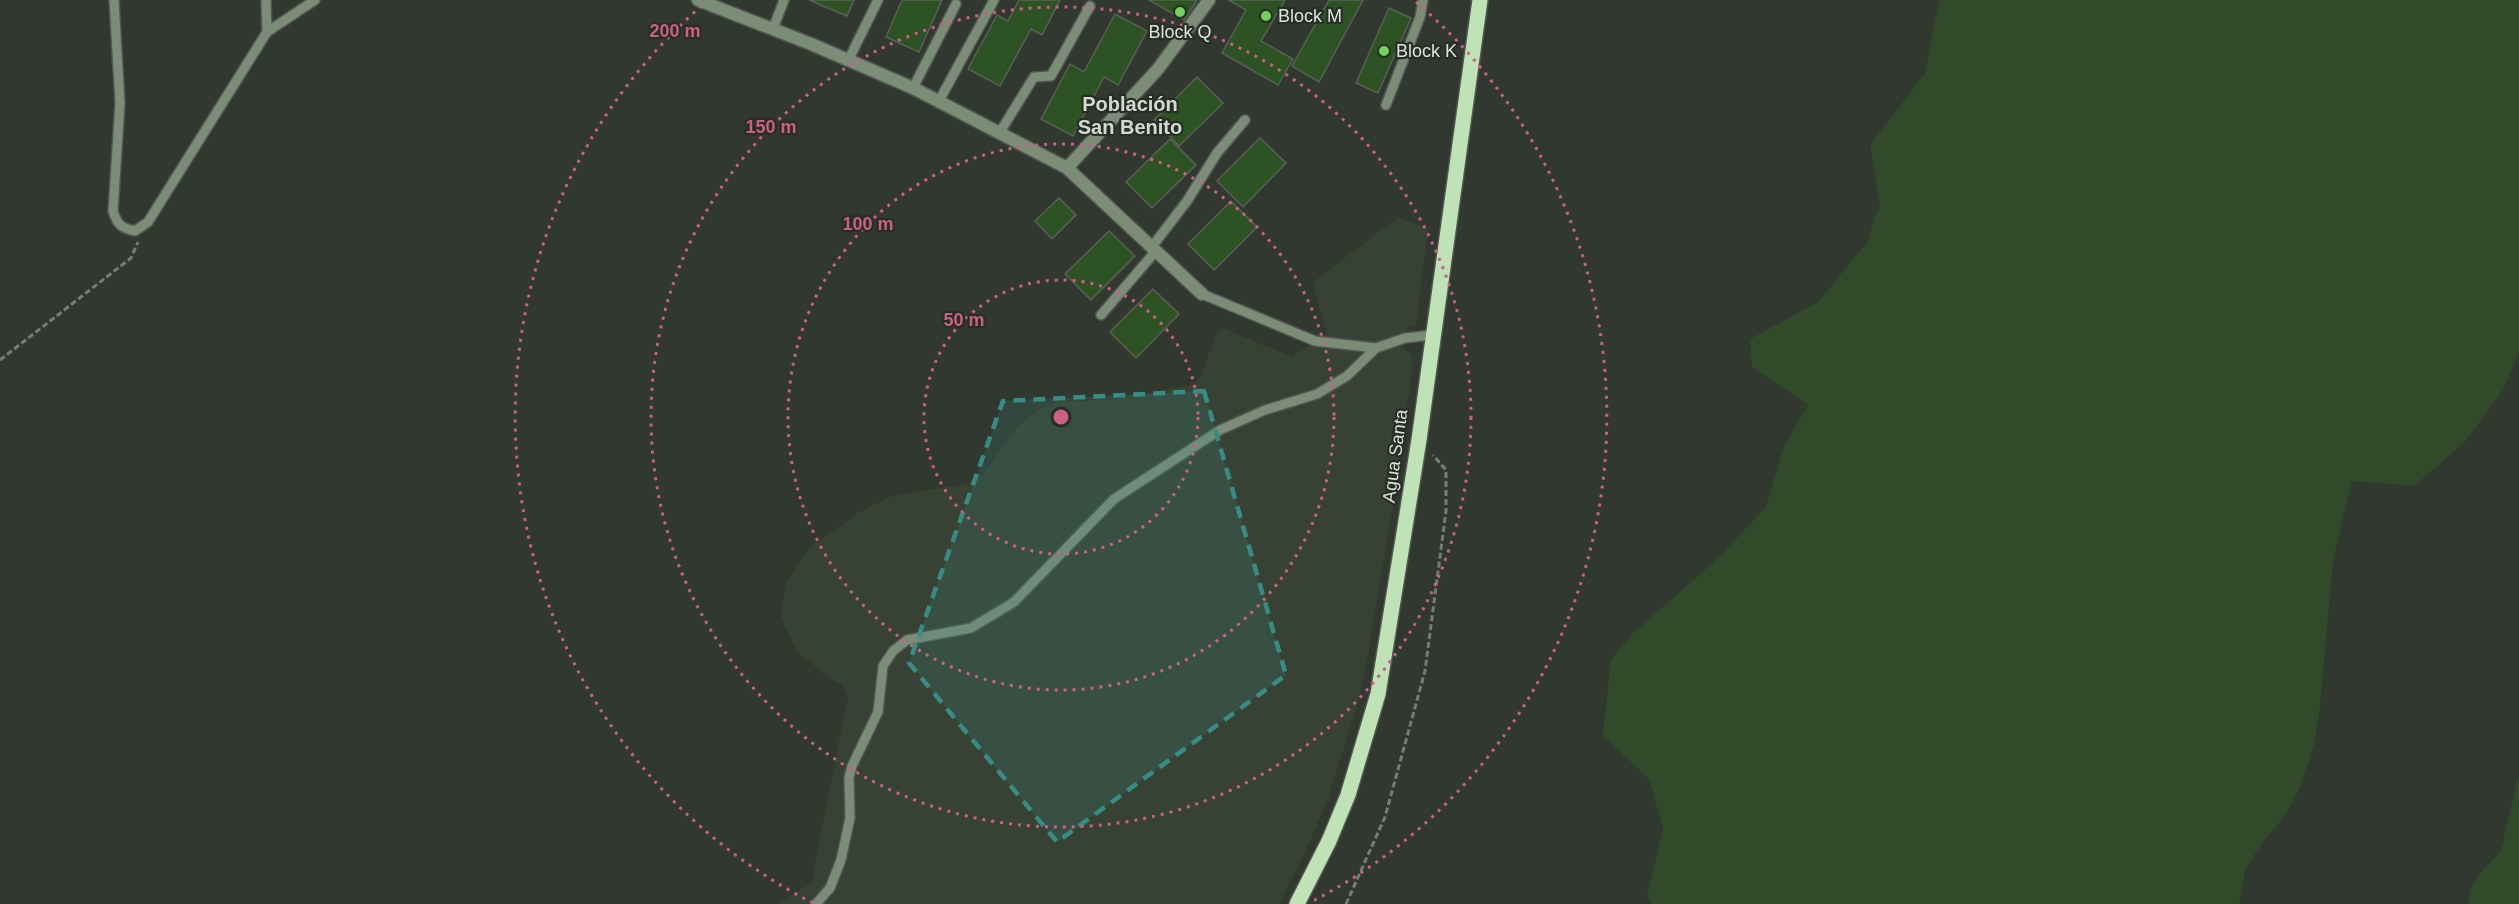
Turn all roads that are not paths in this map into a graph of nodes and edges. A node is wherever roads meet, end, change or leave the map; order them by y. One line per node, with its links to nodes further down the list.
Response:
1 (114, 0): 14 (lane)
2 (266, 0): 14 (lane)
3 (315, 0): 14 (lane)
4 (698, 0): 13 (street)
5 (784, 0): 13 (lane)
6 (878, 0): 15 (lane)
7 (994, 0): 17 (lane)
8 (1209, 0): 21 (street)
9 (1423, 0): 18 (lane)
10 (1480, 0): 25 (main road, Agua Santa)
11 (956, 4): 16 (lane)
12 (1090, 6): 20 (lane)
13 (772, 29): 15 (street)
14 (267, 32)
15 (849, 60): 16 (street)
16 (913, 88): 17 (street)
17 (939, 101): 20 (street)
18 (1386, 105)
19 (1245, 120): 22 (lane)
20 (1000, 132): 21 (street)
21 (1067, 168): 22 (street)
22 (1153, 250): 23 (street); 24 (lane)
23 (1202, 294): 26 (lane)
24 (1101, 315)
25 (1433, 335): 26 (lane); 28 (main road, Agua Santa)
26 (1376, 348): 27 (lane)
27 (816, 904)
28 (1297, 904)

